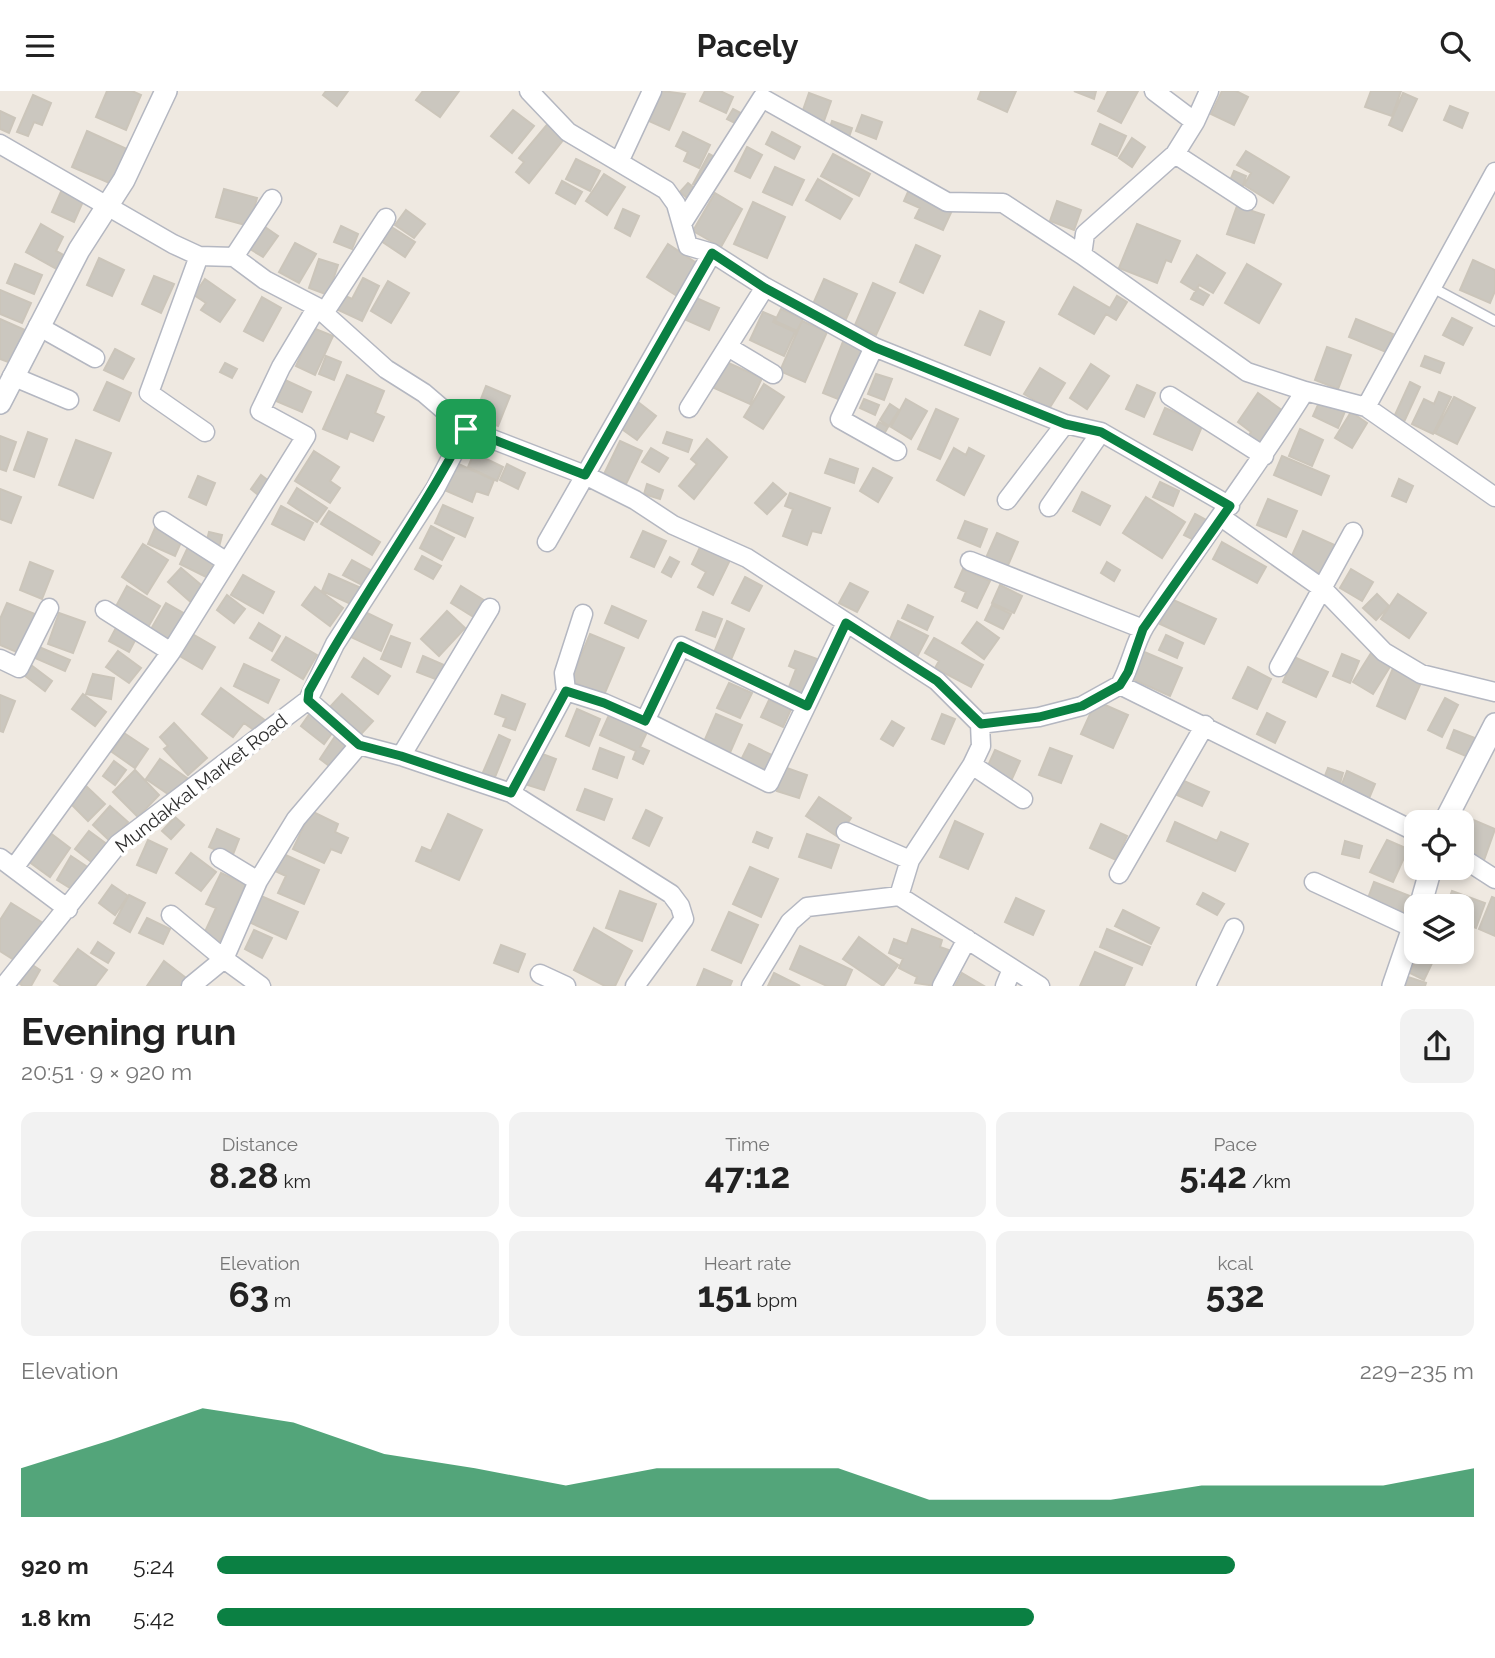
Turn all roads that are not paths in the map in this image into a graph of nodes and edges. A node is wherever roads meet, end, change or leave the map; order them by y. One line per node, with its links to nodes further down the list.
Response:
1 (166, 91): 14 (street)
2 (529, 91): 9 (street)
3 (652, 91): 9 (street)
4 (1154, 91): 6 (street)
5 (1209, 91): 6 (street)
6 (1195, 122): 8 (street)
7 (0, 144): 14 (street)
8 (1175, 154): 13 (street); 18 (street)
9 (619, 163): 16 (street)
10 (1495, 172): 12 (street)
11 (272, 198): 20 (street)
12 (1489, 200): 22 (street)
13 (1247, 201)
14 (106, 203): 19 (street); 25 (street)
15 (386, 218): 23 (street)
16 (682, 222): 17 (street); 18 (street)
17 (712, 253): 21 (street); 43 (street)
18 (1082, 255): 31 (street)
19 (200, 256): 20 (street); 39 (street)
20 (234, 257): 23 (street)
21 (765, 288): 26 (street); 27 (street)
22 (1433, 288): 24 (lane); 35 (street)
23 (320, 310): 38 (street); 52 (street)
24 (1495, 321)
25 (38, 326): 28 (street); 30 (street)
26 (728, 347): 29 (street); 36 (street)
27 (874, 347): 37 (street); 41 (street)
28 (95, 358)
29 (773, 374)
30 (12, 376): 33 (street); 34 (street)
31 (1306, 391): 35 (street); 42 (street)
32 (1170, 396): 42 (street)
33 (69, 400)
34 (0, 403)
35 (1366, 407): 44 (street)
36 (689, 408)
37 (1065, 424): 40 (street); 45 (street)
38 (466, 429): 43 (street); 66 (street)
39 (205, 432)
40 (1101, 432): 46 (street); 47 (street)
41 (897, 451)
42 (1264, 456): 47 (street)
43 (585, 475): 50 (street); 58 (street)
44 (1495, 498)
45 (1007, 500)
46 (1049, 507)
47 (1225, 512): 53 (street); 59 (street)
48 (163, 521): 52 (street)
49 (1353, 531): 53 (street)
50 (547, 542)
51 (970, 561): 59 (street)
52 (227, 562): 60 (street)
53 (1323, 589): 62 (street); 65 (street)
54 (49, 608): 61 (street)
55 (490, 608): 73 (street)
56 (105, 610): 60 (street)
57 (583, 614): 64 (street)
58 (846, 623): 67 (street); 69 (street)
59 (1143, 629): 63 (street)
60 (171, 652): 82 (street)
61 (0, 659)
62 (1279, 667)
63 (1120, 685): 69 (street); 71 (street)
64 (566, 691): 68 (street); 75 (street)
65 (1495, 692)
66 (308, 700): 72 (street); 89 (street, Mundakkal Market Road)
67 (807, 706): 68 (street); 68 (street)
68 (645, 721)
69 (981, 724): 74 (street)
70 (1495, 724): 77 (street)
71 (1205, 725): 78 (street); 84 (street)
72 (359, 745): 73 (street); 86 (street)
73 (401, 756): 75 (street)
74 (972, 765): 76 (street); 81 (street)
75 (511, 793): 102 (street)
76 (1023, 799)
77 (1451, 810)
78 (1404, 826)
79 (846, 832): 81 (street)
80 (220, 858): 86 (street)
81 (911, 860): 88 (street)
82 (7, 863): 89 (street)
83 (1474, 865): 85 (street)
84 (1119, 874)
85 (1495, 879)
86 (258, 881): 95 (street)
87 (1314, 882): 91 (street)
88 (900, 896): 93 (street); 103 (street)
89 (68, 909): 99 (street, Mundakkal Market Road)
90 (171, 915): 95 (street)
91 (1404, 920)
92 (1234, 928): 107 (street)
93 (967, 939): 96 (street); 104 (street)
94 (1404, 954): 108 (street)
95 (223, 959): 98 (street); 100 (street)
96 (1013, 969): 105 (street); 106 (street)
97 (540, 974): 101 (street)
98 (196, 984)
99 (4, 986)
100 (261, 986)
101 (566, 986)
102 (635, 986)
103 (751, 986)
104 (942, 986)
105 (1005, 986)
106 (1040, 986)
107 (1206, 986)
108 (1393, 986)

